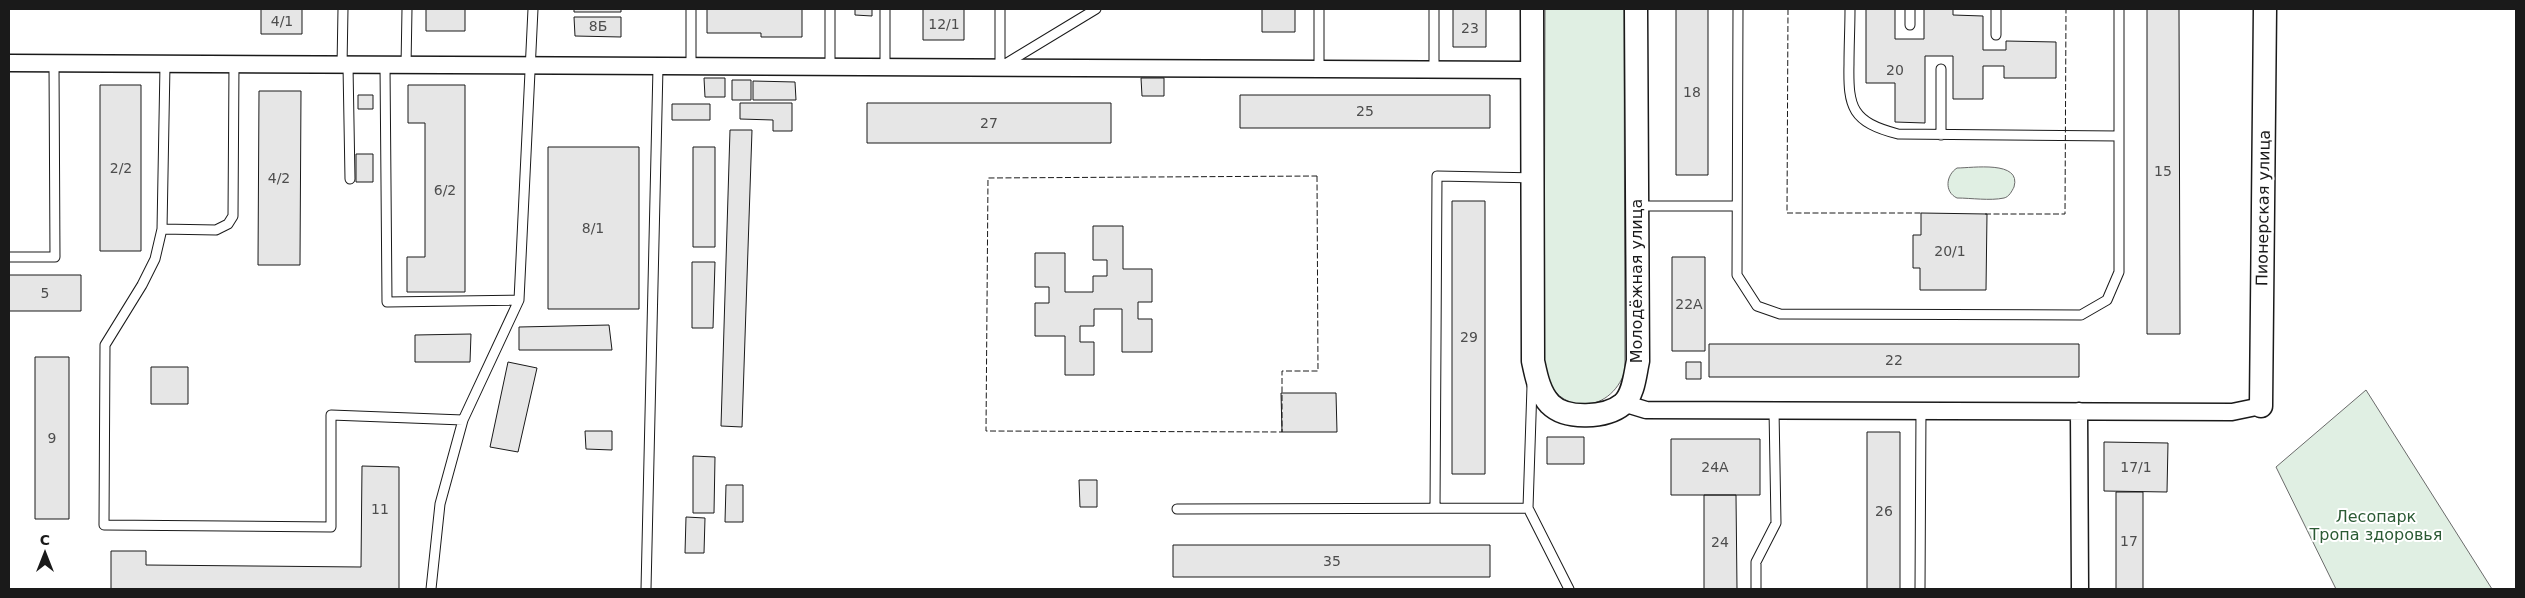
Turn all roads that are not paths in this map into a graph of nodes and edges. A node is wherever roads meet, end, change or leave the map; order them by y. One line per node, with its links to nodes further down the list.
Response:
1 (343, 9): 27 (lane)
2 (407, 9): 29 (lane)
3 (532, 9): 30 (lane)
4 (691, 9): 32 (lane)
5 (830, 9): 25 (lane)
6 (885, 9): 26 (lane)
7 (1000, 9): 33 (lane)
8 (1319, 9): 34 (lane)
9 (1434, 9): 36 (lane)
10 (1532, 9): 37 (main road)
11 (1636, 9): 42 (main road, Молодёжная улица)
12 (1738, 9): 43 (lane)
13 (1850, 9): 38 (lane)
14 (1910, 9): 19 (lane)
15 (1996, 9): 20 (lane)
16 (2119, 9): 39 (lane)
17 (2266, 9): 49 (main road, Пионерская улица)
18 (1092, 10): 33 (lane)
19 (1910, 25)
20 (1996, 35)
21 (9, 63): 22 (street)
22 (54, 64): 24 (street); 45 (lane)
23 (234, 64): 24 (street); 27 (street); 44 (lane)
24 (165, 65): 44 (lane)
25 (830, 65): 26 (street); 32 (street)
26 (885, 65): 33 (street)
27 (345, 66): 28 (street); 41 (lane)
28 (385, 66): 29 (street); 46 (lane)
29 (406, 66): 30 (street)
30 (531, 66): 31 (street); 46 (lane)
31 (658, 67): 32 (street); 58 (lane)
32 (691, 67)
33 (1000, 67): 34 (street)
34 (1319, 68): 36 (street)
35 (1941, 69): 38 (lane)
36 (1434, 70): 37 (street)
37 (1532, 70): 40 (main road)
38 (1941, 135): 39 (lane)
39 (2119, 136): 43 (lane)
40 (1532, 178): 47 (main road); 54 (lane)
41 (350, 179)
42 (1637, 206): 43 (lane); 48 (main road, Молодёжная улица)
43 (1736, 206)
44 (162, 230): 53 (lane)
45 (9, 257)
46 (519, 300): 53 (lane)
47 (1533, 361): 48 (main road); 55 (lane)
48 (1624, 403): 50 (street)
49 (2261, 406): 52 (street)
50 (1774, 410): 51 (street); 60 (lane)
51 (1921, 410): 52 (street); 61 (lane)
52 (2079, 411): 62 (street)
53 (463, 420): 57 (lane)
54 (1435, 508): 55 (lane); 56 (lane)
55 (1528, 508): 59 (lane)
56 (1177, 509)
57 (431, 589)
58 (646, 589)
59 (1569, 589)
60 (1756, 589)
61 (1920, 589)
62 (2080, 589)

